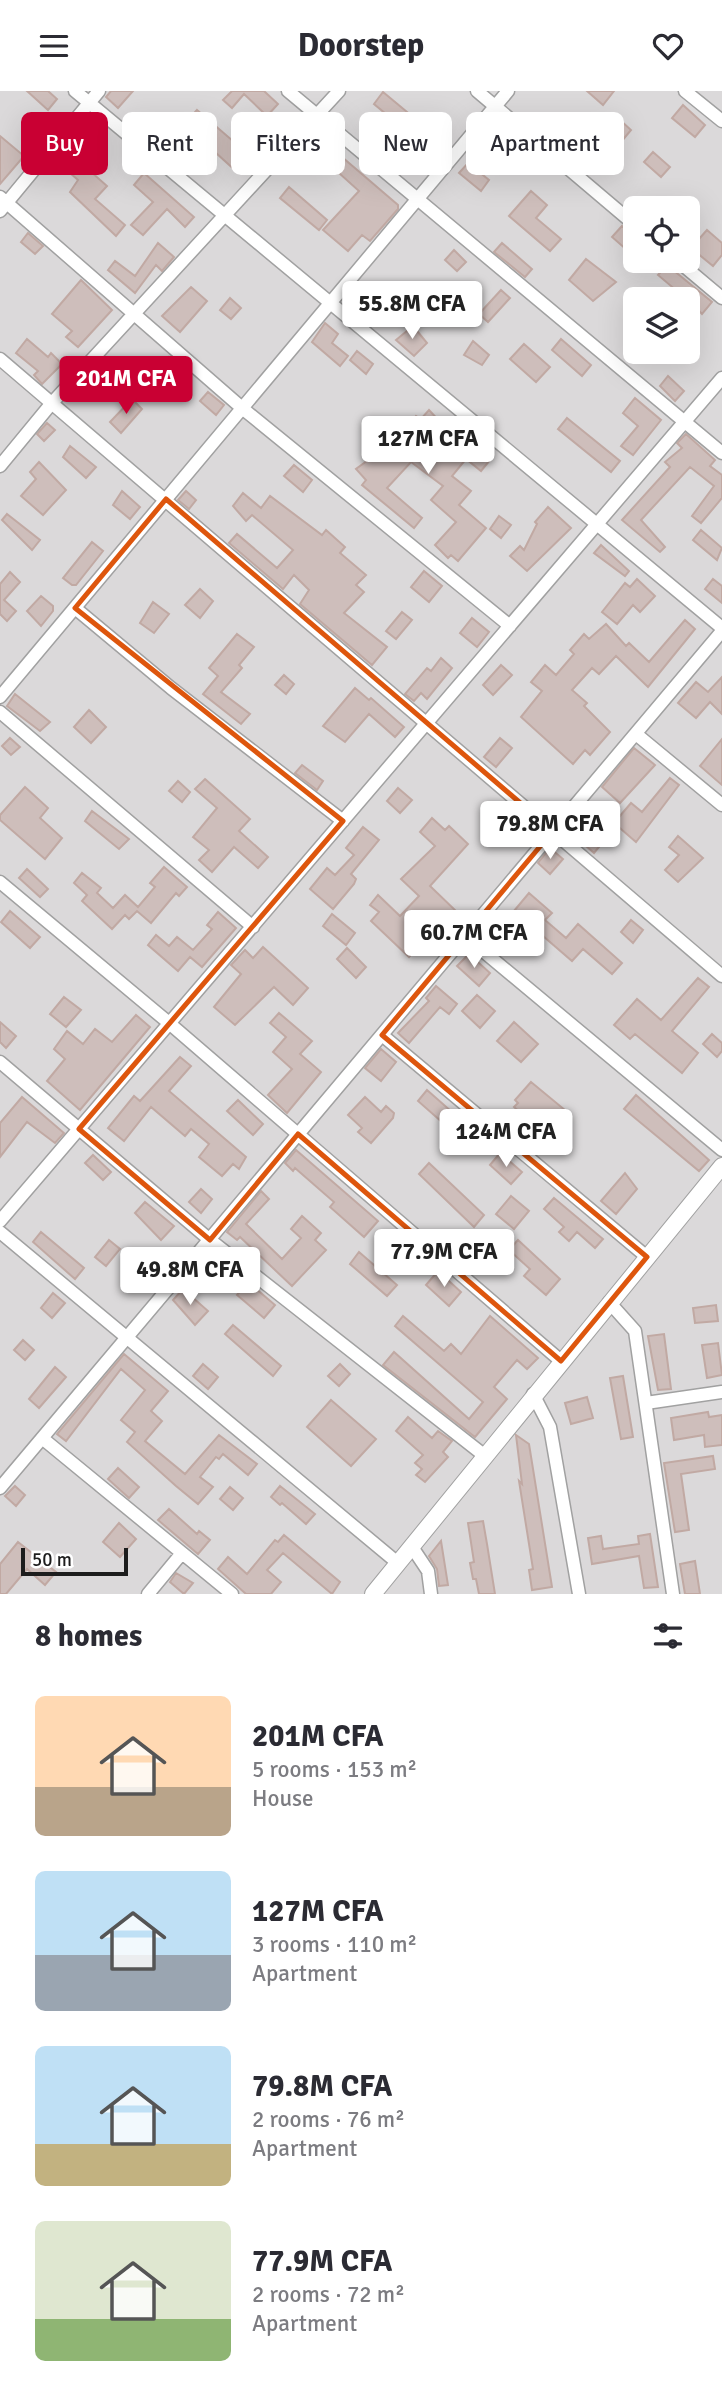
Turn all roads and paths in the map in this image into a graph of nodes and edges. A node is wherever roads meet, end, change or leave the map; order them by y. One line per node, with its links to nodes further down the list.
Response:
1 (75, 91): 8 (street)
2 (99, 91): 8 (street)
3 (288, 91): 10 (street)
4 (339, 91): 11 (street)
5 (477, 91): 9 (street)
6 (508, 91): 9 (street)
7 (685, 91): 12 (street)
8 (89, 103): 16 (street); 17 (street)
9 (495, 107): 15 (street); 18 (street)
10 (313, 112)
11 (320, 112)
12 (722, 121)
13 (345, 139): 15 (street)
14 (262, 175): 17 (street)
15 (417, 199): 21 (street); 27 (street)
16 (2, 203): 22 (street)
17 (225, 215): 21 (street); 22 (street)
18 (623, 215)
19 (692, 273): 20 (street)
20 (722, 298)
21 (330, 303): 26 (street); 31 (street)
22 (135, 313): 25 (street); 26 (street)
23 (0, 359): 25 (street)
24 (722, 378): 27 (street)
25 (51, 404): 29 (street); 30 (street)
26 (242, 408): 30 (street); 33 (street)
27 (684, 422): 28 (street); 31 (street)
28 (722, 453)
29 (0, 466)
30 (166, 499): 32 (street); 37 (street)
31 (597, 524): 33 (street); 34 (street)
32 (75, 608): 35 (street); 40 (street)
33 (510, 626): 37 (street)
34 (722, 629): 38 (street)
35 (0, 697)
36 (0, 712): 43 (street)
37 (427, 723): 40 (street); 41 (street)
38 (636, 734): 39 (street); 41 (street)
39 (722, 805)
40 (343, 821): 43 (street)
41 (553, 831): 44 (street); 45 (street)
42 (0, 882): 46 (street)
43 (253, 927): 46 (street)
44 (465, 936): 47 (street); 51 (street)
45 (722, 976)
46 (169, 1023): 49 (street); 50 (street)
47 (382, 1035): 50 (street); 56 (street)
48 (0, 1062): 49 (street)
49 (79, 1129): 53 (street); 55 (street)
50 (298, 1134): 55 (street); 59 (street)
51 (722, 1150)
52 (722, 1166): 56 (street)
53 (0, 1221)
54 (0, 1232): 58 (street)
55 (209, 1240): 58 (street); 64 (street)
56 (646, 1257): 57 (street)
57 (609, 1301): 59 (street); 62 (street)
58 (127, 1338): 63 (street); 68 (street)
59 (561, 1361): 61 (street)
60 (722, 1392): 62 (street)
61 (533, 1394): 64 (street); 73 (street)
62 (646, 1403): 74 (street)
63 (42, 1438): 65 (street); 67 (street)
64 (485, 1456): 66 (street)
65 (0, 1488)
66 (412, 1547): 68 (street); 72 (street)
67 (182, 1553): 69 (street); 70 (street)
68 (399, 1563): 71 (street)
69 (148, 1594)
70 (232, 1594)
71 (373, 1594)
72 (432, 1594)
73 (579, 1594)
74 (673, 1594)

